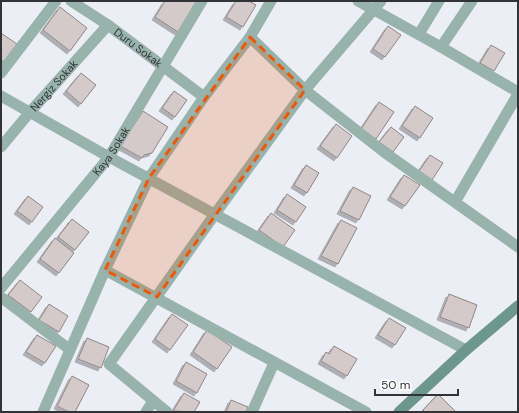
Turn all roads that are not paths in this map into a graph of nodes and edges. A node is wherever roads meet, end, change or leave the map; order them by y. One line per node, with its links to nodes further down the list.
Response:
1 (56, 1): 15 (street)
2 (71, 1): 10 (street, Duru Sokak)
3 (202, 1): 14 (street, Kaya Sokak)
4 (271, 1): 12 (street)
5 (358, 1): 9 (street)
6 (381, 1): 9 (street)
7 (439, 1): 11 (street)
8 (472, 1): 13 (street)
9 (374, 11): 11 (street); 16 (street)
10 (108, 25): 14 (street, Duru Sokak); 20 (street, Nergiz Sokak)
11 (419, 34): 13 (street)
12 (250, 36): 16 (street); 19 (street)
13 (442, 47): 17 (street)
14 (164, 66): 19 (street, Duru Sokak); 22 (street, Kaya Sokak)
15 (1, 73)
16 (305, 90): 24 (street); 25 (street)
17 (518, 93): 24 (street)
18 (1, 96): 20 (street)
19 (204, 97): 23 (street)
20 (30, 112): 21 (street, Nergiz Sokak); 22 (street)
21 (1, 147)
22 (109, 157): 23 (street); 28 (street, Kaya Sokak)
23 (149, 178): 25 (street); 27 (street)
24 (455, 202): 26 (street)
25 (215, 214): 30 (street); 33 (street)
26 (518, 247)
27 (104, 270): 30 (street); 32 (street)
28 (1, 288)
29 (1, 297): 32 (street)
30 (157, 297): 34 (street); 35 (street)
31 (518, 306): 33 (main road)
32 (69, 349): 36 (street)
33 (466, 350): 41 (main road)
34 (274, 363): 39 (street); 40 (street)
35 (153, 401): 37 (street); 38 (street)
36 (43, 412)
37 (146, 412)
38 (167, 412)
39 (252, 412)
40 (366, 412)
41 (399, 412)

